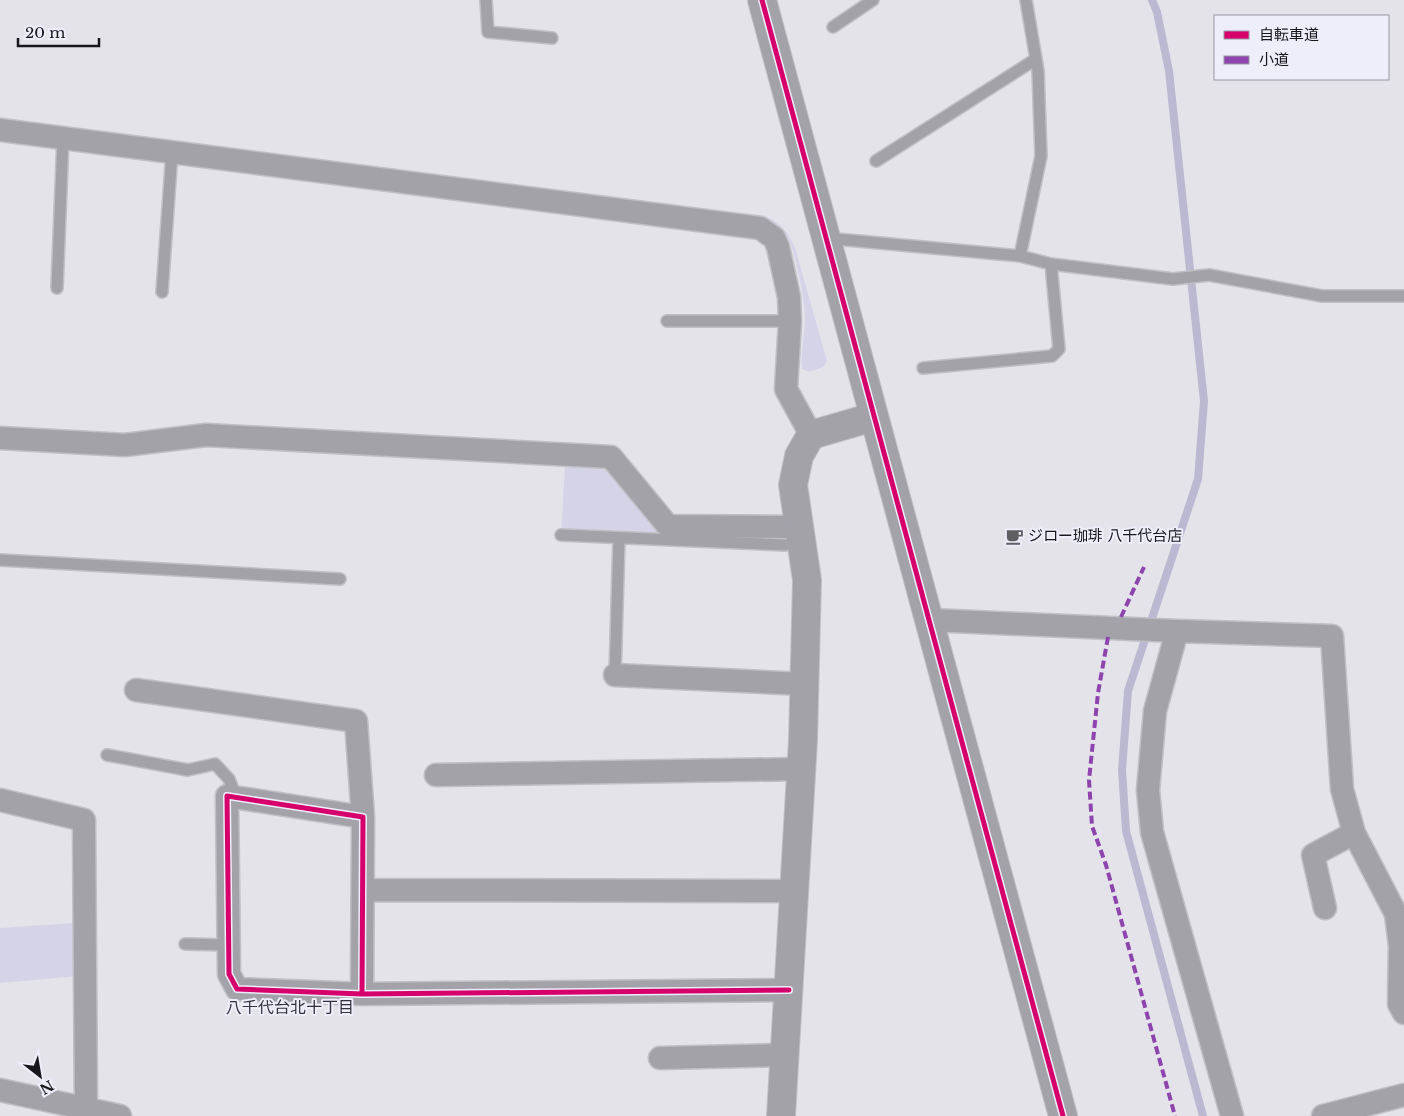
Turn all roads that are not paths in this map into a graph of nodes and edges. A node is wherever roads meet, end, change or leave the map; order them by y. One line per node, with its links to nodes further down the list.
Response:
1 (486, 0): 6 (lane)
2 (762, 0): 12 (street)
3 (872, 0): 5 (lane)
4 (1026, 0): 7 (lane)
5 (833, 27)
6 (552, 38)
7 (1036, 59): 11 (lane); 13 (lane)
8 (0, 130): 9 (street)
9 (63, 138): 10 (street); 15 (lane)
10 (172, 152): 16 (lane); 19 (street)
11 (876, 161)
12 (825, 238): 13 (lane); 21 (street)
13 (1020, 256): 14 (lane)
14 (1052, 264): 17 (lane); 20 (lane)
15 (57, 288)
16 (162, 292)
17 (1404, 296)
18 (667, 321): 19 (lane)
19 (790, 321): 22 (street)
20 (923, 368)
21 (873, 417): 22 (street); 29 (street)
22 (811, 435): 25 (street)
23 (0, 438): 25 (street)
24 (562, 535): 26 (lane)
25 (792, 536): 26 (lane); 32 (street)
26 (619, 538): 31 (lane)
27 (0, 560): 28 (lane)
28 (340, 579)
29 (930, 620): 30 (street); 56 (street)
30 (1171, 631): 40 (street); 57 (street)
31 (615, 675): 32 (street)
32 (804, 684): 35 (street)
33 (136, 690): 39 (street)
34 (107, 756): 37 (lane)
35 (801, 768): 36 (street); 42 (street)
36 (436, 775)
37 (236, 797): 39 (street); 45 (street)
38 (0, 800): 53 (street)
39 (363, 817): 41 (street)
40 (1354, 833): 43 (street); 48 (street)
41 (363, 890): 42 (street); 47 (street)
42 (795, 891): 46 (street)
43 (1326, 908)
44 (185, 944): 45 (lane)
45 (229, 945): 47 (street)
46 (789, 990): 47 (street); 49 (street)
47 (362, 994)
48 (1404, 1013)
49 (785, 1055): 50 (street); 55 (street)
50 (660, 1058)
51 (0, 1090): 53 (street)
52 (1404, 1095): 58 (street)
53 (86, 1108): 54 (street)
54 (120, 1116)
55 (781, 1116)
56 (1063, 1116)
57 (1232, 1116)
58 (1323, 1116)

